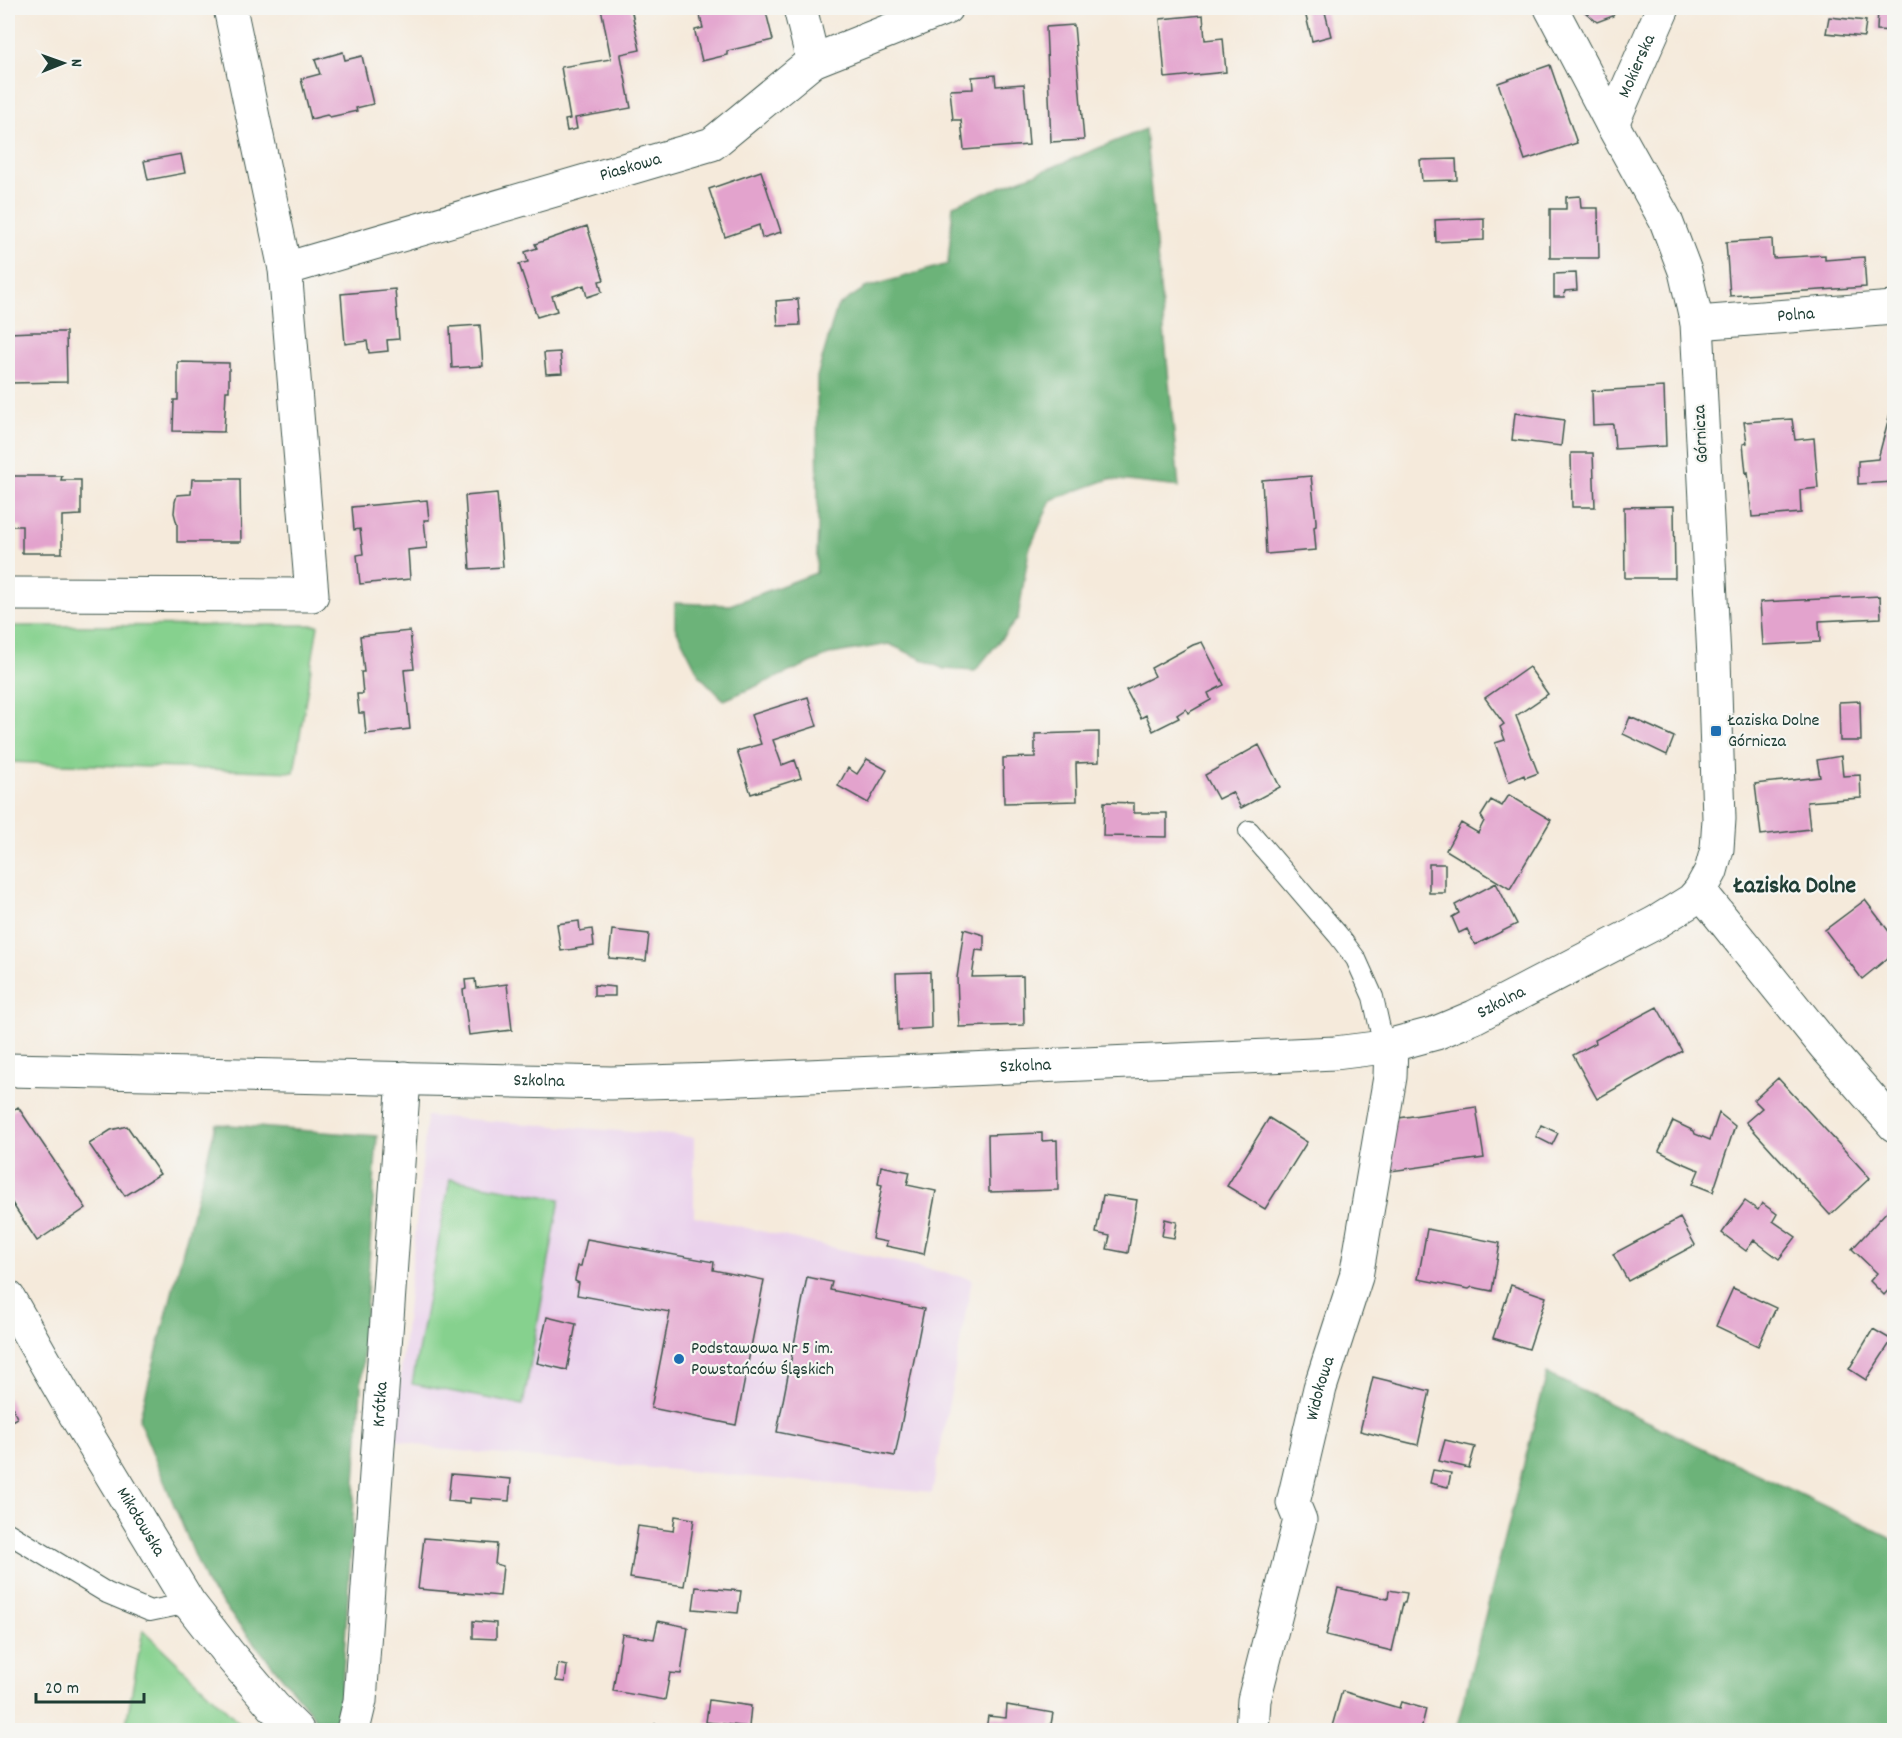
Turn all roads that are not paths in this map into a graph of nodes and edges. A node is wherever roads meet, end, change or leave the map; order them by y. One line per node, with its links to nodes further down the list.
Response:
1 (230, 8): 8 (street)
2 (800, 8): 6 (street)
3 (946, 8): 6 (street, Piaskowa)
4 (1551, 8): 7 (street, Górnicza)
5 (1663, 8): 7 (street, Mokierska)
6 (813, 61): 8 (street, Piaskowa)
7 (1612, 124): 10 (street, Górnicza)
8 (285, 269): 11 (street)
9 (1894, 308): 10 (street, Polna)
10 (1697, 323): 13 (street, Górnicza)
11 (8, 594)
12 (1249, 831): 14 (lane)
13 (1700, 891): 14 (street, Szkolna); 17 (street)
14 (1388, 1046): 16 (street, Szkolna); 23 (street, Widokowa)
15 (8, 1070): 16 (street, Szkolna)
16 (404, 1078): 22 (street, Krótka)
17 (1894, 1125)
18 (8, 1297): 20 (street, Mikołowska)
19 (8, 1533): 20 (lane)
20 (189, 1603): 21 (street, Mikołowska)
21 (297, 1731)
22 (353, 1731)
23 (1252, 1731)

